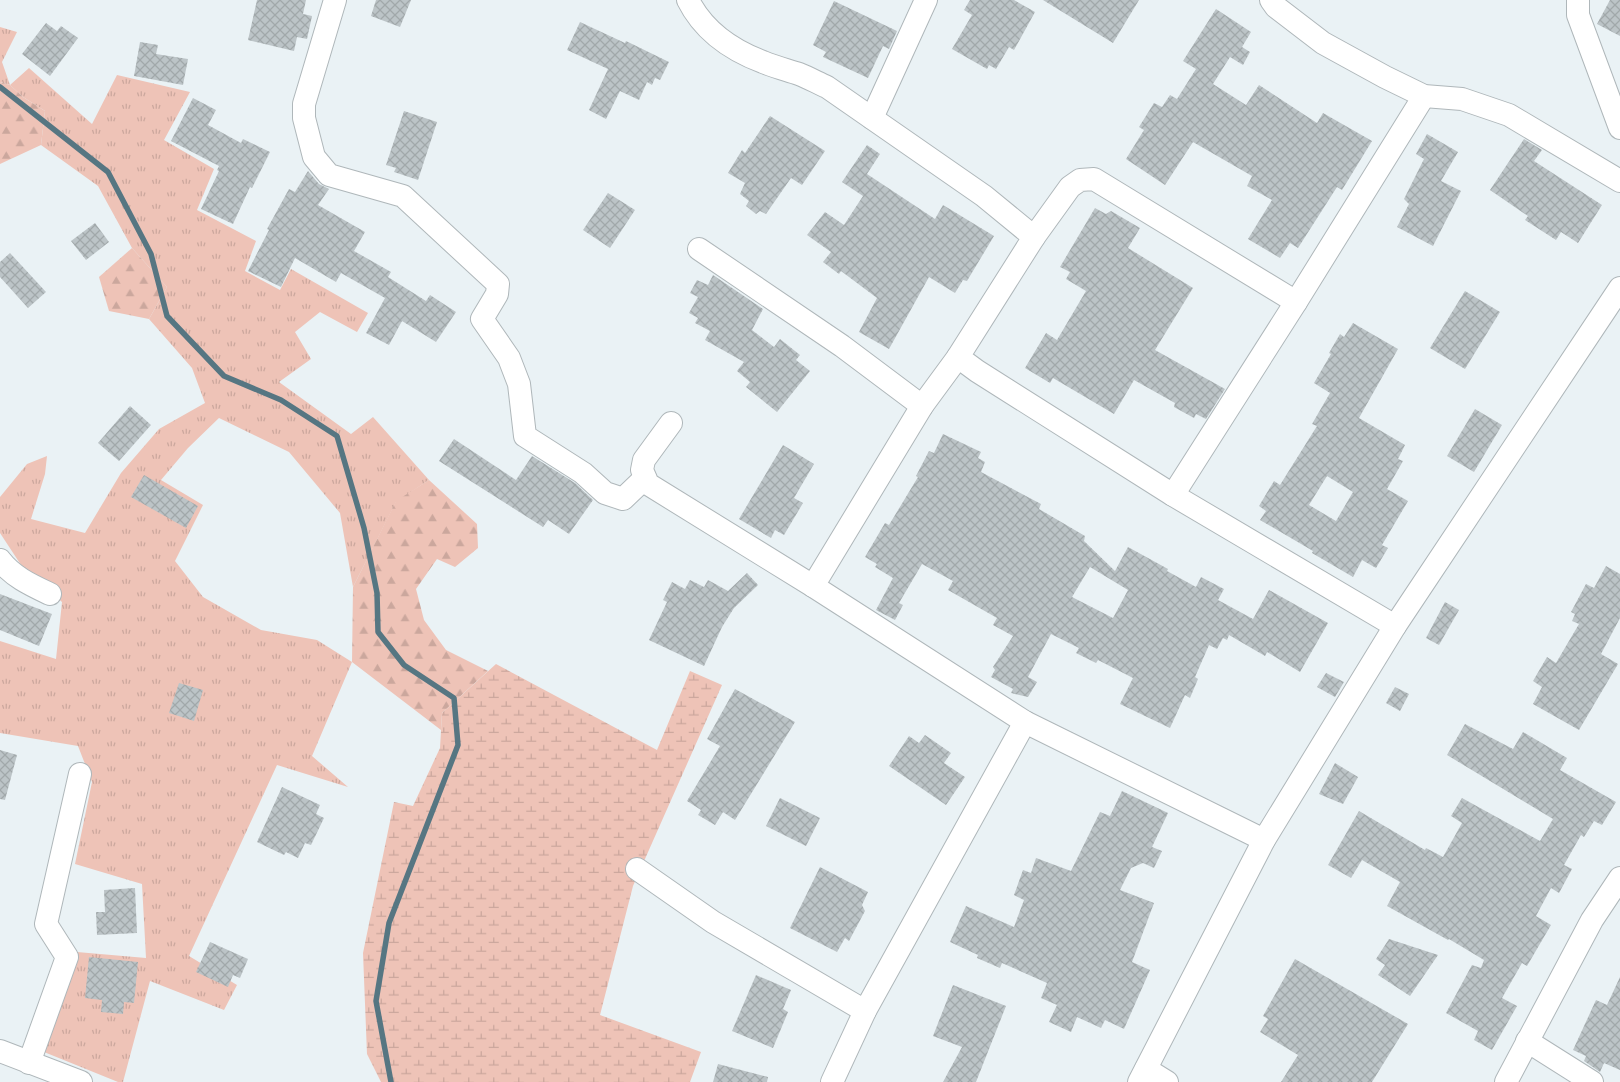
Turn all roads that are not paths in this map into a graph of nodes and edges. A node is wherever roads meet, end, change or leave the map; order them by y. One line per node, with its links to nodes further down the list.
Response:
1 (335, 0): 17 (street)
2 (688, 0): 7 (street)
3 (926, 0): 7 (street)
4 (1271, 0): 6 (street)
5 (1578, 0): 8 (street)
6 (1424, 96): 9 (street); 13 (street)
7 (872, 118): 10 (street)
8 (1620, 128)
9 (1620, 181)
10 (1034, 237): 13 (street); 14 (street)
11 (699, 249): 15 (street)
12 (1620, 288): 22 (street)
13 (1296, 302): 18 (street)
14 (958, 357): 15 (street); 18 (street)
15 (922, 406): 20 (street)
16 (671, 423): 17 (street)
17 (645, 478): 20 (street)
18 (1173, 495): 22 (street)
19 (0, 560): 21 (street)
20 (813, 586): 23 (street)
21 (50, 594)
22 (1395, 626): 25 (street)
23 (1025, 722): 25 (street); 28 (street)
24 (80, 774): 31 (street)
25 (1264, 840): 32 (street)
26 (637, 869): 28 (street)
27 (1620, 878): 29 (street)
28 (864, 1011): 34 (street)
29 (1527, 1041): 36 (street); 37 (street)
30 (0, 1051): 31 (street)
31 (29, 1063): 33 (street)
32 (1142, 1076): 35 (street)
33 (81, 1082)
34 (832, 1082)
35 (1167, 1082)
36 (1506, 1082)
37 (1592, 1082)

